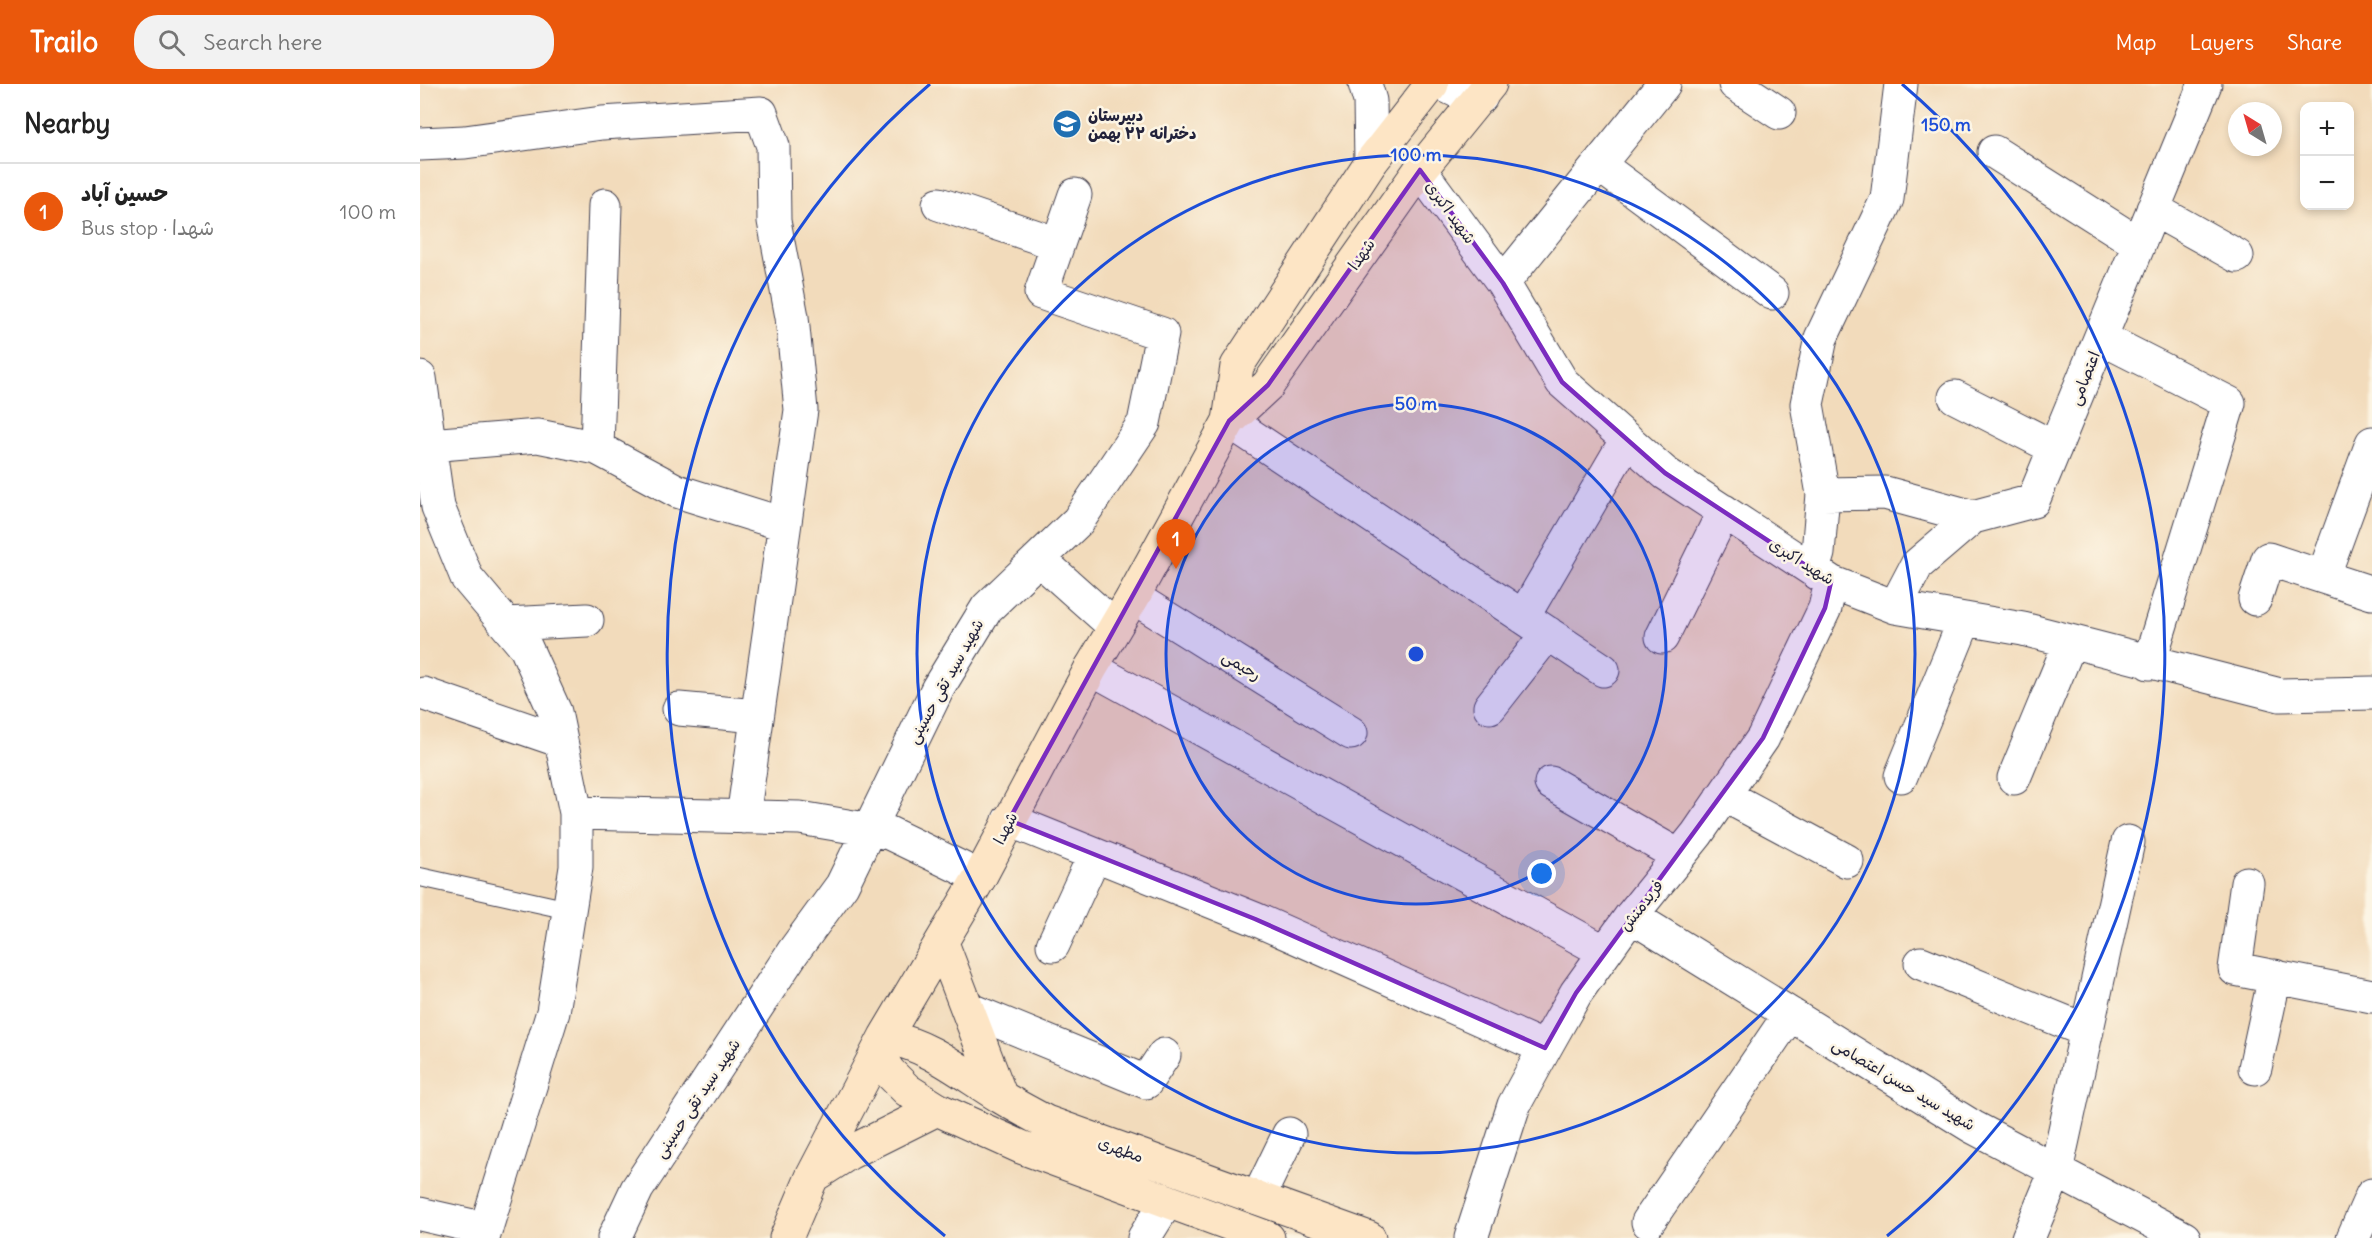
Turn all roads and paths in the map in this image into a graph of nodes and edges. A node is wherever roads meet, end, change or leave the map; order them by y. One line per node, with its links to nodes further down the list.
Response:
1 (1365, 84): 12 (street)
2 (1432, 84): 12 (main road, شهدا)
3 (1442, 84): 8 (street)
4 (1664, 84): 13 (street)
5 (1735, 84): 9 (street)
6 (1901, 84): 33 (street, فریدمنش)
7 (2205, 84): 18 (street, اعتصامی)
8 (1484, 89): 14 (main road, شهدا)
9 (1779, 113)
10 (420, 144): 36 (street)
11 (1994, 152): 20 (street)
12 (1371, 162): 27 (main road, شهدا)
13 (1599, 165): 22 (street); 23 (street)
14 (1420, 170): 22 (street, شهید اکبری); 27 (main road, شهدا)
15 (1075, 195): 19 (street, شهید سید تقی حسینی)
16 (939, 204): 19 (street)
17 (604, 205): 31 (street)
18 (2153, 209): 20 (street, اعتصامی); 21 (street)
19 (1058, 244): 37 (street, شهید سید تقی حسینی)
20 (2139, 244): 24 (street, اعتصامی)
21 (2237, 256)
22 (1503, 283): 28 (street, شهید اکبری)
23 (1772, 293)
24 (2101, 338): 32 (street, اعتصامی); 51 (street)
25 (420, 378): 30 (street)
26 (1955, 397): 32 (street)
27 (1229, 421): 41 (main road, شهدا); 47 (street)
28 (1627, 439): 34 (street, شهید اکبری); 47 (street)
29 (2372, 443): 39 (street)
30 (429, 445): 31 (street); 46 (street)
31 (597, 448): 36 (street)
32 (2055, 448): 35 (street, اعتصامی)
33 (1823, 494): 35 (street); 38 (street, فریدمنش)
34 (1724, 511): 38 (street, شهید اکبری); 49 (street)
35 (1973, 517): 43 (street, اعتصامی)
36 (783, 524): 58 (street)
37 (1040, 560): 48 (street); 68 (street, شهید سید تقی حسینی)
38 (1822, 576): 43 (street, شهید اکبری); 64 (street, فریدمنش)
39 (2323, 578): 40 (street); 42 (street)
40 (2372, 592)
41 (1133, 597): 48 (main road, شهدا); 59 (street, رحیمی)
42 (2255, 599)
43 (1896, 607): 44 (street, شهید اکبری)
44 (1965, 619): 50 (street, شهید اکبری); 61 (street)
45 (587, 620): 46 (street)
46 (506, 624): 60 (street)
47 (1536, 625): 53 (street); 56 (street)
48 (1114, 626): 52 (main road, شهدا)
49 (1662, 637)
50 (2070, 643): 51 (street, شهید اکبری); 62 (street)
51 (2149, 663): 54 (street, شهید اکبری)
52 (1091, 668): 67 (main road, شهدا); 80 (street)
53 (1603, 670)
54 (2372, 693)
55 (424, 694): 60 (street)
56 (1490, 707)
57 (679, 709): 58 (street)
58 (757, 716): 66 (street)
59 (1351, 733)
60 (561, 741): 65 (street)
61 (1901, 776)
62 (2014, 778)
63 (1551, 783): 71 (street)
64 (1724, 795): 71 (street, فریدمنش); 72 (street)
65 (576, 813): 66 (street); 76 (street)
66 (743, 817): 68 (street)
67 (1009, 820): 70 (street); 74 (main road, شهدا)
68 (867, 830): 74 (street); 102 (street, شهید سید تقی حسینی)
69 (2128, 842): 86 (street)
70 (1094, 856): 79 (street); 88 (street)
71 (1679, 856): 77 (street, فریدمنش)
72 (1847, 861)
73 (420, 877): 76 (lane)
74 (980, 877): 78 (main road, شهدا)
75 (2247, 883): 82 (street)
76 (569, 910): 101 (street)
77 (1631, 916): 80 (street, فریدمنش); 85 (street, شهید سید حسن اعتصامی)
78 (942, 943): 84 (main road); 87 (main road, شهدا)
79 (1053, 945)
80 (1605, 952): 88 (street, فریدمنش)
81 (1921, 963): 86 (street)
82 (2275, 976): 83 (street); 90 (street)
83 (2372, 996)
84 (968, 1009): 89 (street); 91 (main road)
85 (1790, 1014): 94 (street, شهید سید حسن اعتصامی); 100 (street)
86 (2087, 1031): 94 (street)
87 (881, 1045): 91 (main road, مطهری); 92 (main road, مطهری); 95 (main road, شهدا)
88 (1545, 1048): 107 (street, فریدمنش)
89 (1164, 1055)
90 (2255, 1068)
91 (1001, 1097): 97 (main road, مطهری)
92 (937, 1109): 95 (main road); 98 (main road, مطهری)
93 (1289, 1134): 97 (street)
94 (2056, 1171): 108 (street); 109 (street, شهید سید حسن اعتصامی)
95 (812, 1177): 103 (main road, شهدا)
96 (2372, 1195): 110 (street)
97 (1258, 1198): 106 (main road, مطهری)
98 (1167, 1201): 104 (street); 105 (main road, مطهری)
99 (420, 1214): 101 (street)
100 (1648, 1222)
101 (485, 1234)
102 (614, 1238)
103 (786, 1238)
104 (1144, 1238)
105 (1268, 1238)
106 (1369, 1238)
107 (1471, 1238)
108 (2028, 1238)
109 (2184, 1238)
110 (2353, 1238)

